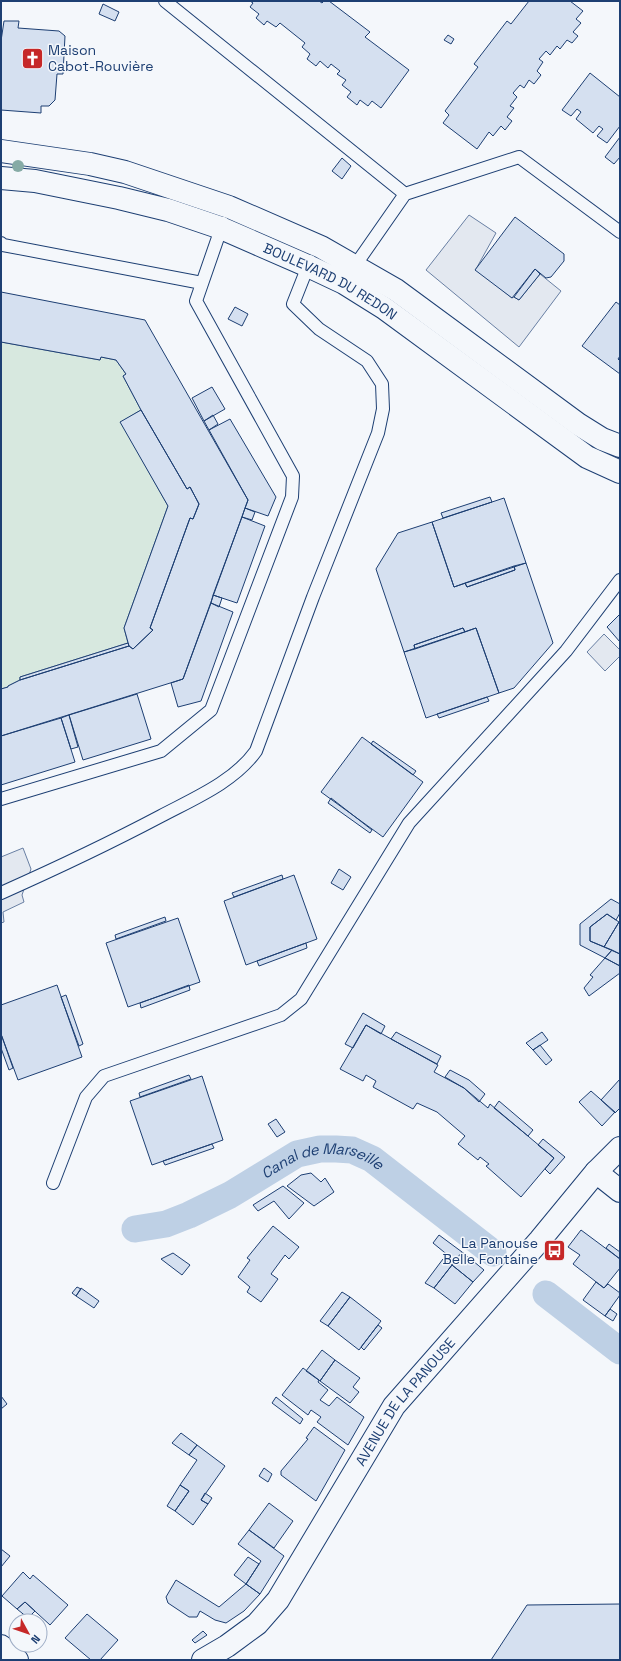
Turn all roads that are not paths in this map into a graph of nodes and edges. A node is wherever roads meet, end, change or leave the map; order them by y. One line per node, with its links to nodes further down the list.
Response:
1 (165, 1): 4 (lane)
2 (1, 151): 5 (street, BOULEVARD DU REDON)
3 (1, 178): 6 (street, BOULEVARD DU REDON)
4 (405, 194): 7 (lane); 11 (lane)
5 (229, 207): 6 (lane); 9 (street, BOULEVARD DU REDON)
6 (222, 228): 10 (street, BOULEVARD DU REDON); 12 (lane)
7 (620, 232)
8 (1, 243): 12 (lane)
9 (316, 245): 10 (lane); 11 (street, BOULEVARD DU REDON)
10 (308, 266): 11 (street, BOULEVARD DU REDON); 17 (lane)
11 (349, 274): 13 (street, BOULEVARD DU REDON); 14 (street, BOULEVARD DU REDON)
12 (202, 283): 16 (lane)
13 (620, 446)
14 (620, 472)
15 (620, 580): 20 (lane)
16 (1, 799)
17 (1, 893)
18 (620, 1148): 19 (street, AVENUE DE LA PANOUSE)
19 (596, 1172): 21 (street); 24 (street, AVENUE DE LA PANOUSE)
20 (53, 1183)
21 (620, 1191)
22 (1, 1646): 23 (street)
23 (17, 1660)
24 (202, 1660)

